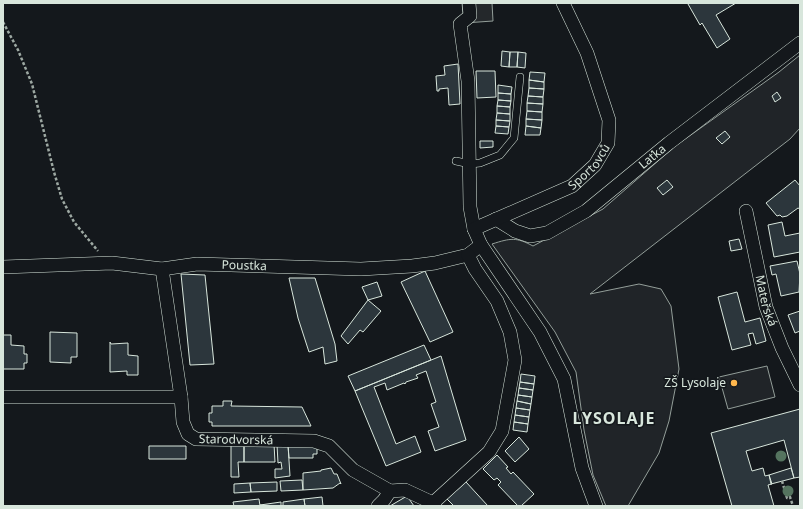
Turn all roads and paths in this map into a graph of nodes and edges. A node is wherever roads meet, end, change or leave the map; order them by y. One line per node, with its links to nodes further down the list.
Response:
1 (469, 3): 7 (street)
2 (563, 3): 9 (street, Sportovců)
3 (3, 22): 13 (path)
4 (800, 43): 9 (street, Laťka)
5 (520, 77): 7 (lane)
6 (456, 162): 7 (lane)
7 (470, 164): 10 (street)
8 (746, 211): 16 (street, Mateřská)
9 (496, 219): 10 (street, Sportovců)
10 (474, 229): 11 (street)
11 (481, 245): 12 (street, Poustka); 23 (street)
12 (468, 255): 15 (street, Poustka); 21 (street, Starodvorská)
13 (112, 263): 14 (street, Poustka); 15 (street, Poustka)
14 (3, 267)
15 (162, 269): 17 (street, Starodvorská)
16 (800, 386)
17 (181, 396): 18 (street); 20 (street, Starodvorská)
18 (3, 397)
19 (782, 481): 24 (path)
20 (390, 491): 21 (street, Starodvorská); 22 (street)
21 (434, 505)
22 (378, 506)
23 (596, 506)
24 (793, 506)

